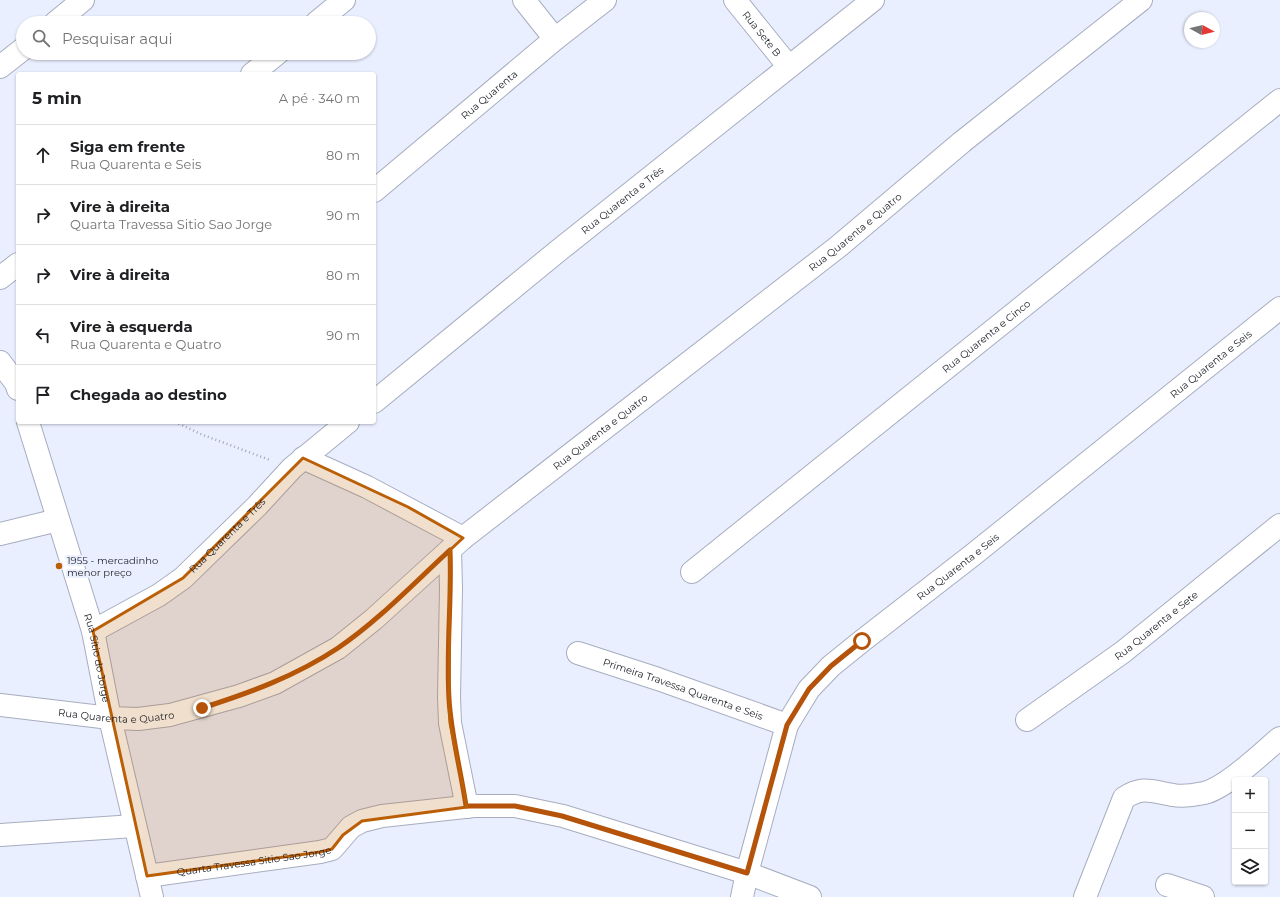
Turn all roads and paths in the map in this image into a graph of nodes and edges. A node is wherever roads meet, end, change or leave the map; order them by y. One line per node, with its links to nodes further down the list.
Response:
1 (83, 0): 8 (street)
2 (344, 0): 9 (street)
3 (524, 0): 10 (street)
4 (604, 0): 10 (street, Rua Quarenta)
5 (735, 0): 13 (street, Rua Sete B)
6 (873, 0): 13 (street, Rua Quarenta e Três)
7 (1141, 0): 31 (street, Rua Quarenta e Quatro)
8 (64, 16)
9 (325, 16)
10 (555, 39): 17 (street, Rua Quarenta)
11 (16, 55): 14 (street)
12 (269, 60): 15 (street)
13 (789, 67): 23 (street, Rua Quarenta e Três)
14 (0, 68)
15 (254, 72)
16 (1280, 100): 32 (street, Rua Quarenta e Cinco)
17 (376, 189)
18 (16, 266): 19 (street)
19 (0, 278)
20 (1280, 308): 38 (street, Rua Quarenta e Seis)
21 (0, 362): 22 (street)
22 (16, 384)
23 (376, 400)
24 (29, 424): 28 (street, Rua Sítio do Jorge)
25 (179, 424): 27 (path)
26 (346, 424): 27 (street, Rua Quarenta e Três)
27 (297, 463): 31 (street); 33 (street, Rua Quarenta e Três)
28 (58, 520): 30 (street); 33 (street, Rua Sítio do Jorge)
29 (1280, 525): 37 (street, Rua Quarenta e Sete)
30 (0, 534)
31 (456, 544): 36 (street, Rua Quarenta e Quatro); 40 (street)
32 (692, 572)
33 (93, 631): 36 (street, Rua Sítio do Jorge)
34 (578, 654): 38 (street, Primeira Travessa Quarenta e Seis)
35 (0, 705): 36 (street, Rua Quarenta e Quatro)
36 (110, 718): 41 (street, Rua Sítio do Jorge)
37 (1027, 720)
38 (787, 725): 43 (street, Rua Quarenta e Seis)
39 (1280, 738): 49 (street)
40 (466, 806): 43 (street, Quarta Travessa Sitio Sao Jorge); 44 (street, Quarta Travessa Sitio Sao Jorge)
41 (134, 826): 42 (street); 44 (street, Rua Sítio do Jorge)
42 (0, 835)
43 (747, 873): 47 (street, Rua Quarenta e Seis); 48 (street, Quarta Travessa Sitio Sao Jorge)
44 (147, 876): 46 (street, Rua Sítio do Jorge)
45 (1167, 885): 50 (street)
46 (152, 897)
47 (742, 897)
48 (810, 897)
49 (1085, 897)
50 (1203, 897)

